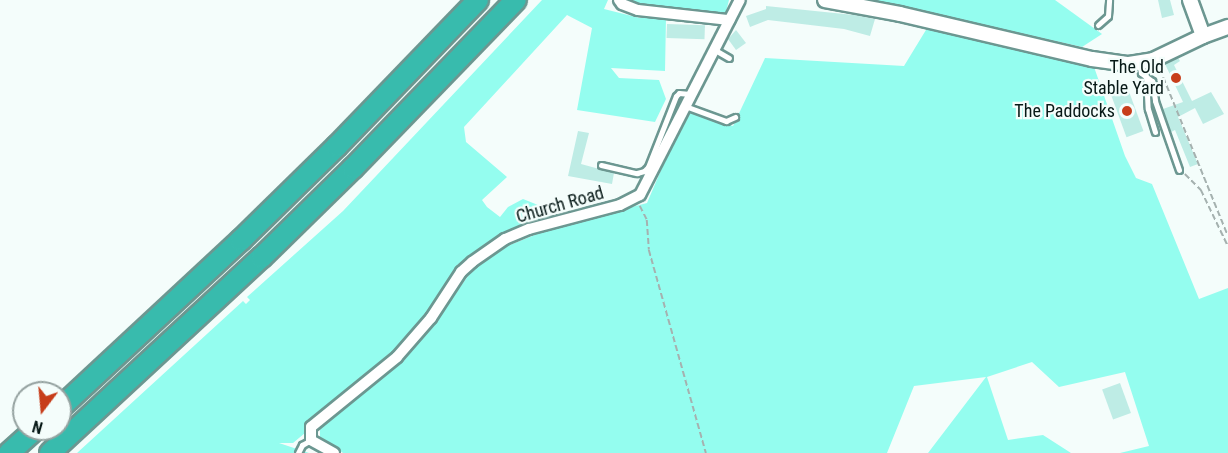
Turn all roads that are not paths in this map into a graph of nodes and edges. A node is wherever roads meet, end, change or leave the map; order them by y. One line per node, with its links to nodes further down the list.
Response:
1 (478, 0): 22 (highway)
2 (516, 0): 26 (highway)
3 (619, 0): 8 (street)
4 (740, 0): 8 (street)
5 (825, 0): 14 (street)
6 (1109, 0): 9 (lane)
7 (1190, 0): 11 (street)
8 (729, 20): 12 (street)
9 (1098, 25)
10 (1228, 27): 11 (street)
11 (1203, 36): 14 (street)
12 (713, 49): 13 (lane); 16 (street)
13 (729, 58)
14 (1138, 62): 15 (lane)
15 (1146, 76): 19 (lane); 21 (lane)
16 (690, 94): 17 (street); 20 (lane)
17 (684, 105): 18 (lane); 23 (street, Church Road)
18 (735, 117)
19 (1155, 132)
20 (601, 165)
21 (1179, 170)
22 (72, 397)
23 (311, 440): 27 (lane); 28 (street)
24 (22, 441): 25 (highway)
25 (9, 453)
26 (50, 453)
27 (298, 453)
28 (334, 453)

